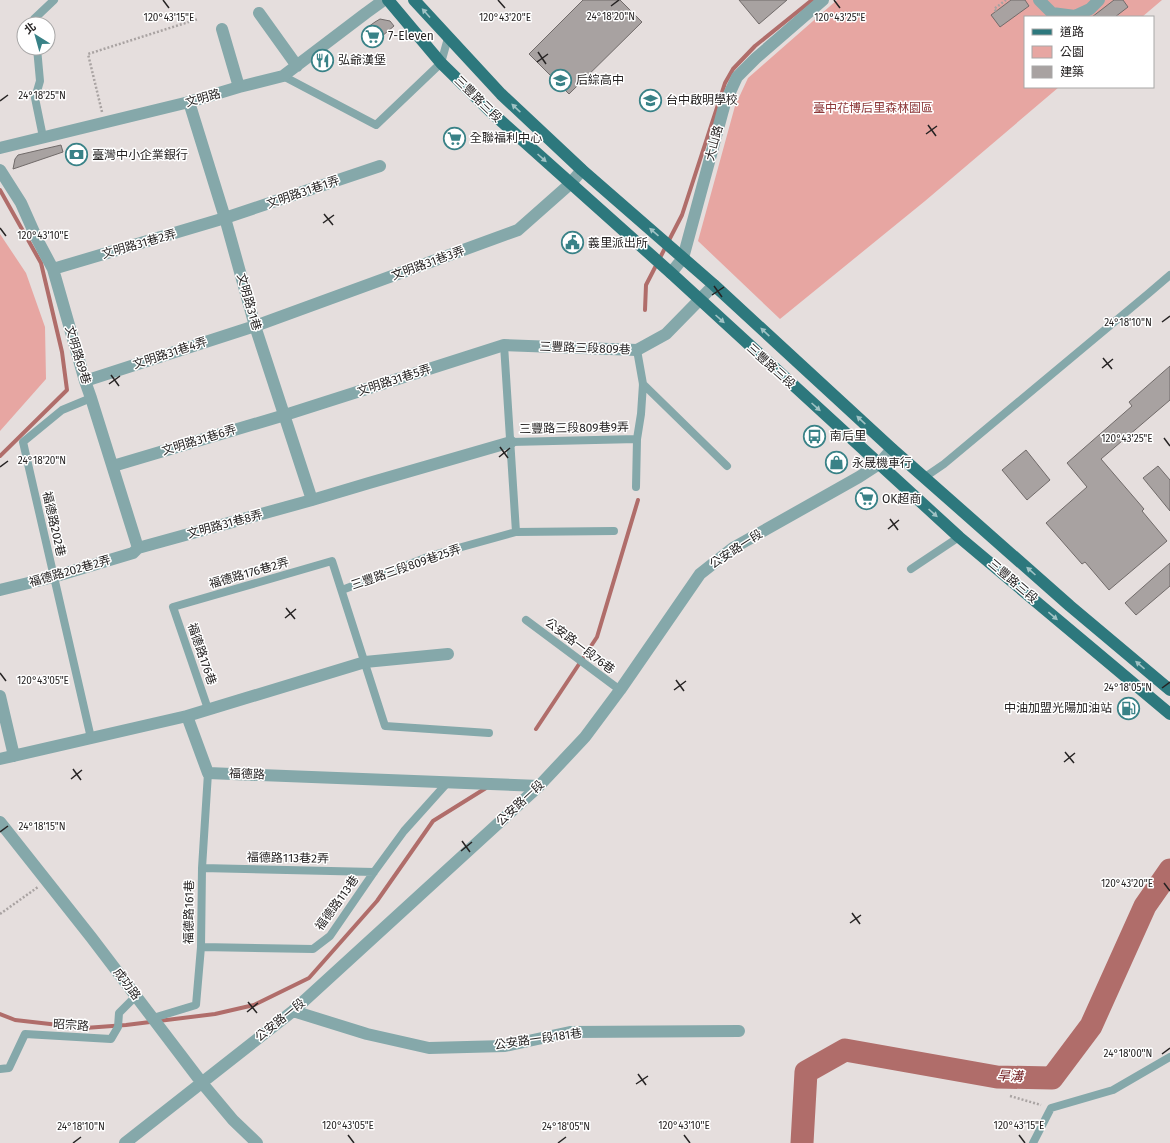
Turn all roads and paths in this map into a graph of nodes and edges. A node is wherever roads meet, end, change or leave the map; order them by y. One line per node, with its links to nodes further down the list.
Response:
1 (54, 0): 11 (lane)
2 (384, 0): 17 (street, 文明路)
3 (388, 0): 16 (main road, 三豐路三段)
4 (414, 0): 14 (main road, 三豐路三段, one-way to 4)
5 (823, 0): 29 (street, 大山路)
6 (1006, 0): 9 (path)
7 (1039, 0): 8 (street)
8 (1099, 0)
9 (996, 11)
10 (259, 13): 17 (street)
11 (37, 16)
12 (198, 19): 21 (path)
13 (222, 29): 19 (street)
14 (448, 38): 16 (lane); 26 (main road, 三豐路三段, one-way to 14)
15 (37, 56): 22 (lane)
16 (441, 63): 18 (lane); 27 (main road, 三豐路三段, one-way to 27)
17 (297, 66): 18 (street, 文明路)
18 (283, 76): 19 (street, 文明路)
19 (239, 87): 20 (street, 文明路)
20 (189, 102): 21 (street, 文明路); 28 (street, 文明路31巷)
21 (104, 122): 22 (street, 文明路)
22 (43, 137): 23 (street, 文明路)
23 (0, 148)
24 (380, 166): 28 (street, 文明路31巷1弄)
25 (0, 170): 30 (street, 文明路69巷)
26 (582, 170): 27 (street, 文明路31巷3弄); 29 (main road, 三豐路三段, one-way to 26)
27 (570, 184): 31 (main road, 三豐路三段); 35 (street, 文明路31巷3弄)
28 (225, 218): 30 (street, 文明路31巷2弄); 35 (street, 文明路31巷)
29 (683, 258): 31 (street, 大山路); 33 (main road, 三豐路三段)
30 (53, 269): 38 (street, 文明路69巷)
31 (671, 274): 34 (main road, 三豐路三段)
32 (1170, 275): 48 (lane)
33 (714, 285): 34 (street, 三豐路三段809巷); 44 (main road, 三豐路三段, one-way to 33)
34 (699, 300): 37 (street, 三豐路三段809巷); 45 (main road, 三豐路三段, one-way to 45)
35 (255, 326): 38 (street, 文明路31巷4弄); 41 (street, 文明路31巷)
36 (504, 345): 37 (street, 三豐路三段809巷); 41 (street, 文明路31巷5弄); 43 (lane)
37 (637, 350): 39 (lane, 三豐路三段809巷9弄)
38 (85, 381): 40 (street, 文明路69巷)
39 (643, 384): 42 (lane, 三豐路三段809巷9弄); 47 (lane)
40 (91, 398): 46 (street, 文明路69巷); 56 (lane, 福德路202巷)
41 (285, 415): 46 (street, 文明路31巷6弄); 50 (street, 文明路31巷)
42 (637, 439): 43 (lane, 三豐路三段809巷9弄); 49 (lane, 三豐路三段809巷9弄)
43 (511, 442): 50 (street, 文明路31巷8弄); 52 (lane)
44 (892, 449): 45 (street, 公安路一段); 48 (main road, 三豐路三段)
45 (878, 464): 53 (main road, 三豐路三段, one-way to 53); 63 (street, 公安路一段)
46 (113, 466): 54 (street, 文明路69巷)
47 (727, 466)
48 (925, 477): 64 (main road, 三豐路三段, one-way to 48)
49 (636, 487)
50 (312, 500): 54 (street, 文明路31巷8弄)
51 (614, 531): 52 (lane, 三豐路三段809巷25弄)
52 (516, 532): 58 (lane, 三豐路三段809巷25弄)
53 (959, 537): 55 (lane); 67 (main road, 三豐路三段, one-way to 67)
54 (138, 548): 56 (street, 福德路202巷2弄)
55 (911, 569)
56 (53, 576): 57 (street, 福德路202巷2弄); 70 (lane, 福德路202巷)
57 (0, 590)
58 (342, 590): 59 (lane, 福德路176巷2弄); 62 (lane)
59 (173, 607): 66 (lane, 福德路176巷)
60 (526, 620): 63 (lane, 公安路一段76巷)
61 (448, 654): 62 (street)
62 (364, 662): 66 (street); 69 (lane)
63 (620, 690): 75 (street, 公安路一段)
64 (1170, 690)
65 (0, 696): 71 (street)
66 (208, 709): 68 (street)
67 (1170, 714)
68 (187, 716): 70 (street); 73 (street)
69 (489, 733)
70 (91, 738): 71 (street)
71 (14, 756): 72 (street)
72 (0, 759)
73 (208, 773): 74 (street, 福德路); 77 (lane, 福德路161巷)
74 (448, 782): 75 (street, 福德路); 78 (lane, 福德路113巷)
75 (539, 786): 83 (street, 公安路一段)
76 (0, 822): 79 (street, 成功路)
77 (202, 868): 78 (lane, 福德路113巷2弄); 81 (lane, 福德路161巷)
78 (374, 872): 81 (lane, 福德路113巷)
79 (47, 881): 80 (path); 82 (street, 成功路)
80 (0, 914)
81 (201, 947): 84 (lane, 福德路161巷)
82 (136, 996): 84 (street, 成功路); 87 (lane, 昭宗路)
83 (293, 1010): 85 (street, 公安路一段181巷); 88 (street, 公安路一段)
84 (152, 1018): 88 (street, 成功路)
85 (739, 1031)
86 (1170, 1057): 90 (lane)
87 (0, 1069)
88 (202, 1083): 91 (street, 公安路一段); 92 (street, 成功路)
89 (1010, 1096): 90 (path)
90 (1051, 1108): 93 (lane)
91 (125, 1143)
92 (257, 1143)
93 (1033, 1143)

